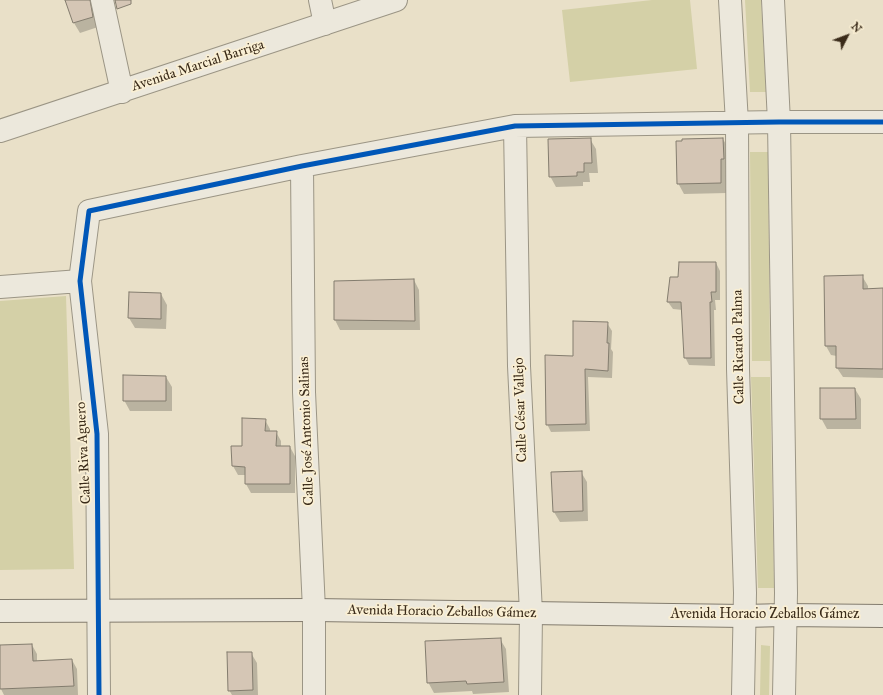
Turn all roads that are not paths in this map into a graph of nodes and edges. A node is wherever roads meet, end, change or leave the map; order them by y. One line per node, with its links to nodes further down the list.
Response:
1 (102, 0): 7 (street)
2 (320, 0): 6 (street)
3 (396, 0): 6 (street, Avenida Marcial Barriga)
4 (730, 0): 10 (street, Calle Ricardo Palma)
5 (773, 0): 8 (street)
6 (326, 24): 7 (street, Avenida Marcial Barriga)
7 (122, 92): 12 (street, Avenida Marcial Barriga)
8 (779, 122): 9 (street); 10 (street); 20 (street)
9 (883, 122)
10 (737, 123): 11 (street); 21 (street, Calle Ricardo Palma)
11 (515, 126): 13 (street); 19 (street, Calle César Vallejo)
12 (0, 131)
13 (302, 166): 14 (street, Calle Riva Aguero); 17 (street, Calle José Antonio Salinas)
14 (80, 281): 15 (street); 16 (street, Calle Riva Aguero)
15 (0, 287)
16 (99, 610): 17 (street, Avenida Horacio Zeballos Gámez); 18 (street, Avenida Horacio Zeballos Gámez); 23 (street, Calle Riva Aguero)
17 (314, 610): 19 (street, Avenida Horacio Zeballos Gámez); 24 (street, Calle José Antonio Salinas)
18 (0, 611)
19 (531, 612): 21 (street, Avenida Horacio Zeballos Gámez); 25 (street, Calle César Vallejo)
20 (785, 615): 21 (street, Avenida Horacio Zeballos Gámez); 22 (street, Avenida Horacio Zeballos Gámez); 27 (street)
21 (744, 616): 26 (street, Calle Ricardo Palma)
22 (883, 616)
23 (99, 695)
24 (314, 695)
25 (530, 695)
26 (743, 695)
27 (784, 695)

